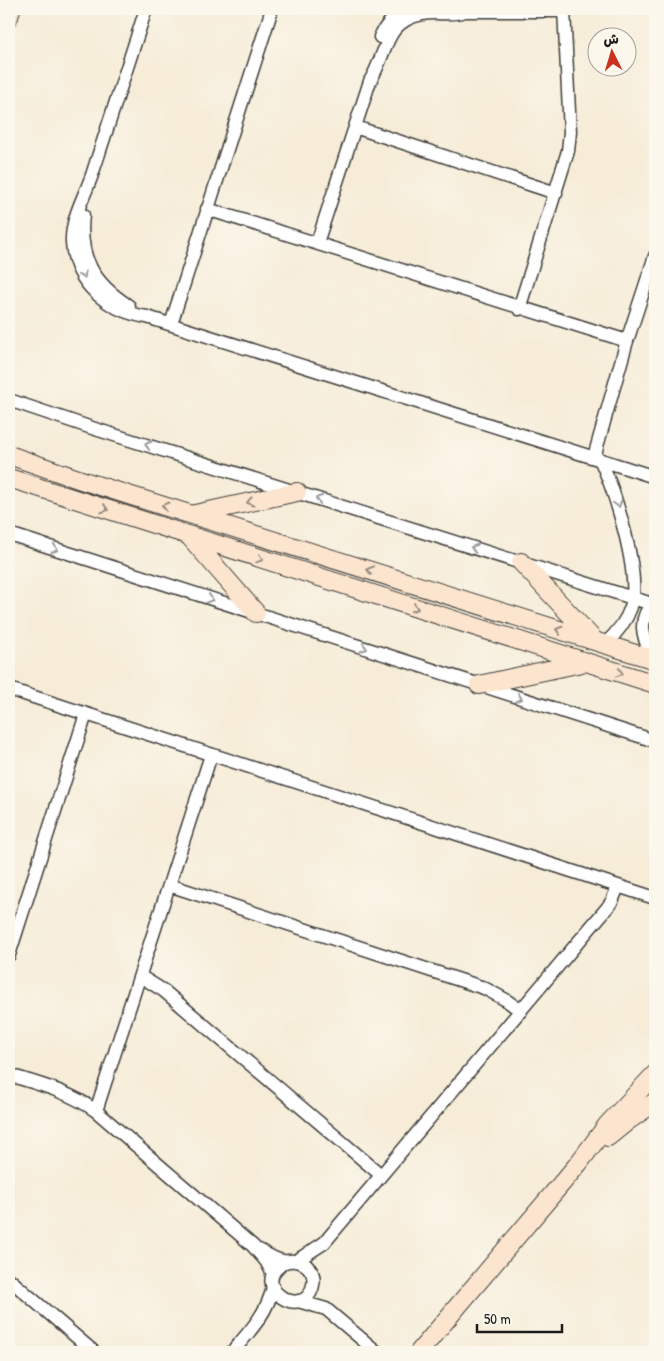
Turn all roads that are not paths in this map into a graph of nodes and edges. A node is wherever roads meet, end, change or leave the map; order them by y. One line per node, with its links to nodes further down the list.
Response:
1 (11, 9): 7 (street)
2 (146, 9): 15 (street)
3 (272, 9): 11 (street)
4 (409, 9): 8 (street)
5 (462, 10): 6 (street); 8 (street)
6 (564, 10): 10 (street)
7 (9, 17)
8 (370, 81): 9 (street)
9 (355, 127): 10 (street); 12 (street)
10 (556, 193): 14 (street)
11 (207, 209): 12 (street); 15 (street)
12 (317, 243): 14 (street)
13 (655, 256): 16 (street)
14 (519, 309): 16 (street)
15 (171, 324): 19 (street)
16 (627, 342): 19 (street)
17 (9, 400): 22 (street, one-way to 17)
18 (9, 455): 23 (street, one-way to 18)
19 (597, 458): 20 (street); 27 (street, one-way to 27)
20 (655, 477)
21 (9, 478): 24 (street, one-way to 24)
22 (298, 492): 23 (street, one-way to 23); 26 (street, one-way to 22)
23 (193, 514): 30 (street, one-way to 23)
24 (190, 536): 29 (street); 32 (street, one-way to 32)
25 (13, 538): 29 (street, one-way to 29)
26 (521, 562): 27 (street); 30 (street)
27 (633, 598): 28 (street); 30 (street)
28 (654, 603): 31 (street)
29 (256, 613): 34 (street, one-way to 34)
30 (600, 643): 31 (street)
31 (653, 659)
32 (587, 662): 33 (street, one-way to 33); 34 (street)
33 (655, 684)
34 (479, 685): 37 (street, one-way to 37)
35 (9, 689): 36 (street)
36 (86, 714): 38 (street); 42 (street)
37 (655, 742)
38 (212, 755): 39 (street); 40 (street)
39 (169, 885): 43 (street); 44 (street)
40 (618, 887): 41 (street); 44 (street)
41 (655, 898)
42 (9, 955)
43 (140, 976): 48 (street); 50 (street)
44 (520, 1011): 50 (street)
45 (655, 1074): 49 (street)
46 (9, 1075): 48 (street)
47 (655, 1102): 49 (street)
48 (96, 1112): 52 (street)
49 (578, 1164): 64 (street)
50 (382, 1175): 51 (street)
51 (324, 1243): 53 (street); 55 (street)
52 (253, 1246): 53 (street); 54 (street)
53 (290, 1261): 54 (street); 55 (street)
54 (273, 1274): 57 (street)
55 (313, 1277): 58 (street); 59 (street)
56 (9, 1279): 61 (street)
57 (273, 1287): 58 (street); 60 (street)
58 (293, 1301): 59 (street); 60 (street)
59 (326, 1309): 63 (street)
60 (263, 1315): 62 (street)
61 (94, 1352)
62 (232, 1352)
63 (377, 1352)
64 (419, 1352)

